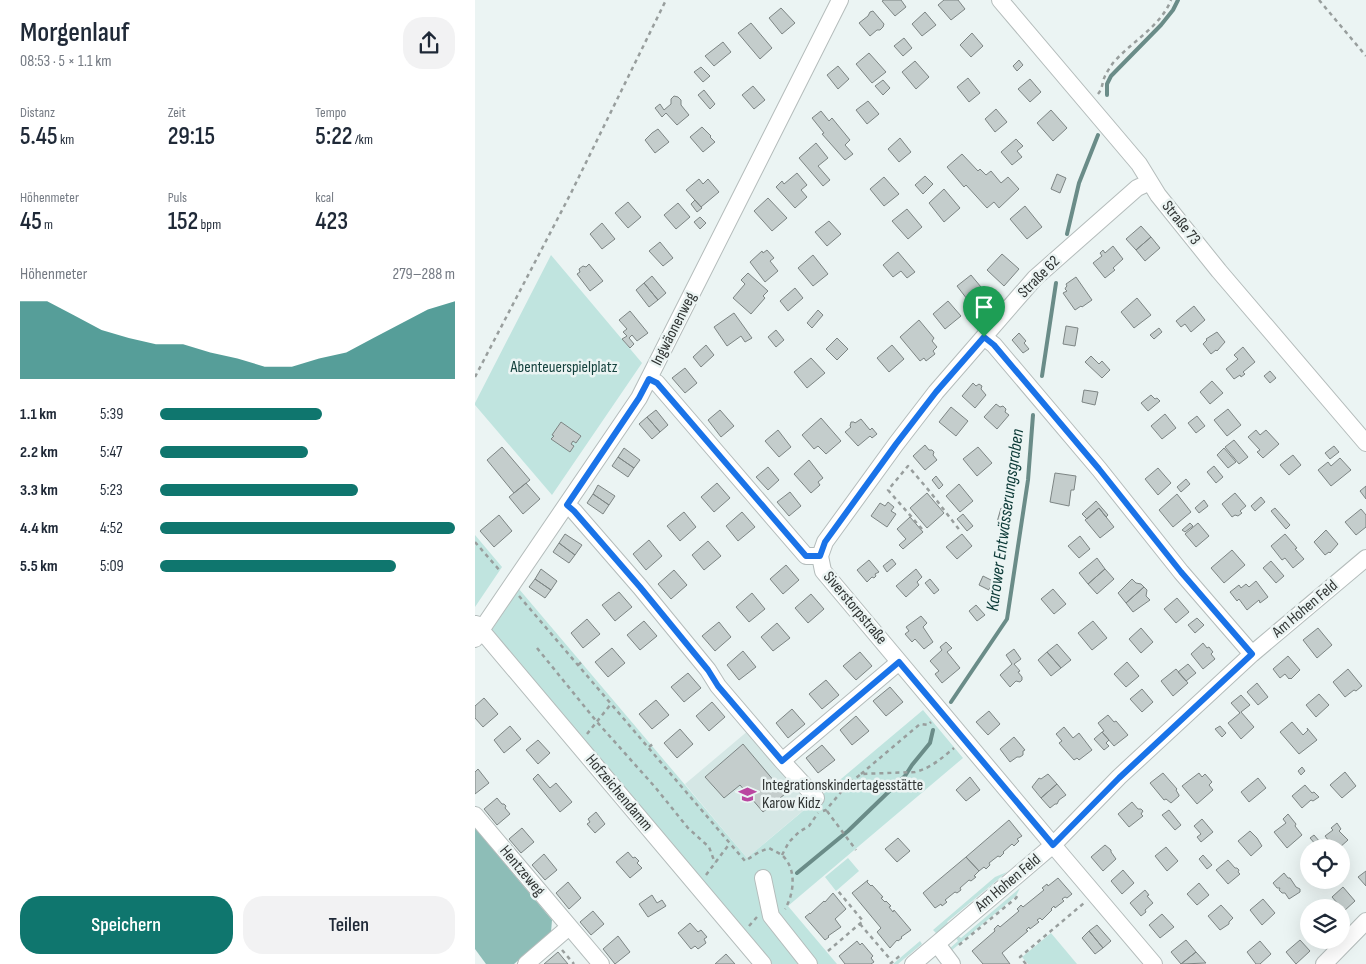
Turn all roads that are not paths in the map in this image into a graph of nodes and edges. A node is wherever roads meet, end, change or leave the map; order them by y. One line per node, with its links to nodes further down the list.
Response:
1 (839, 0): 5 (street, Ingwäonenweg)
2 (1001, 0): 3 (street, Straße 73)
3 (1150, 182): 4 (street, Straße 62); 6 (street, Straße 73)
4 (984, 337): 8 (street, Straße 62); 11 (street)
5 (649, 379): 7 (street, Ingwäonenweg); 8 (street, Siverstorpstraße)
6 (1366, 444)
7 (567, 505): 10 (street, Ingwäonenweg); 13 (street)
8 (820, 556): 12 (street, Siverstorpstraße)
9 (1366, 558): 11 (street, Am Hohen Feld)
10 (477, 631): 23 (street, Hofzeichendamm)
11 (1252, 654): 16 (street, Am Hohen Feld)
12 (899, 662): 13 (street); 16 (street, Siverstorpstraße)
13 (782, 761): 14 (street)
14 (821, 804)
15 (475, 815): 19 (street, Hentzeweg)
16 (1053, 845): 20 (street, Am Hohen Feld); 27 (street, Siverstorpstraße)
17 (763, 878): 24 (street)
18 (1366, 921): 28 (street)
19 (569, 927): 21 (street); 22 (street, Hentzeweg)
20 (937, 944): 25 (street, Am Hohen Feld); 26 (street)
21 (526, 964)
22 (601, 964)
23 (763, 964)
24 (809, 964)
25 (913, 964)
26 (952, 964)
27 (1155, 964)
28 (1324, 964)

